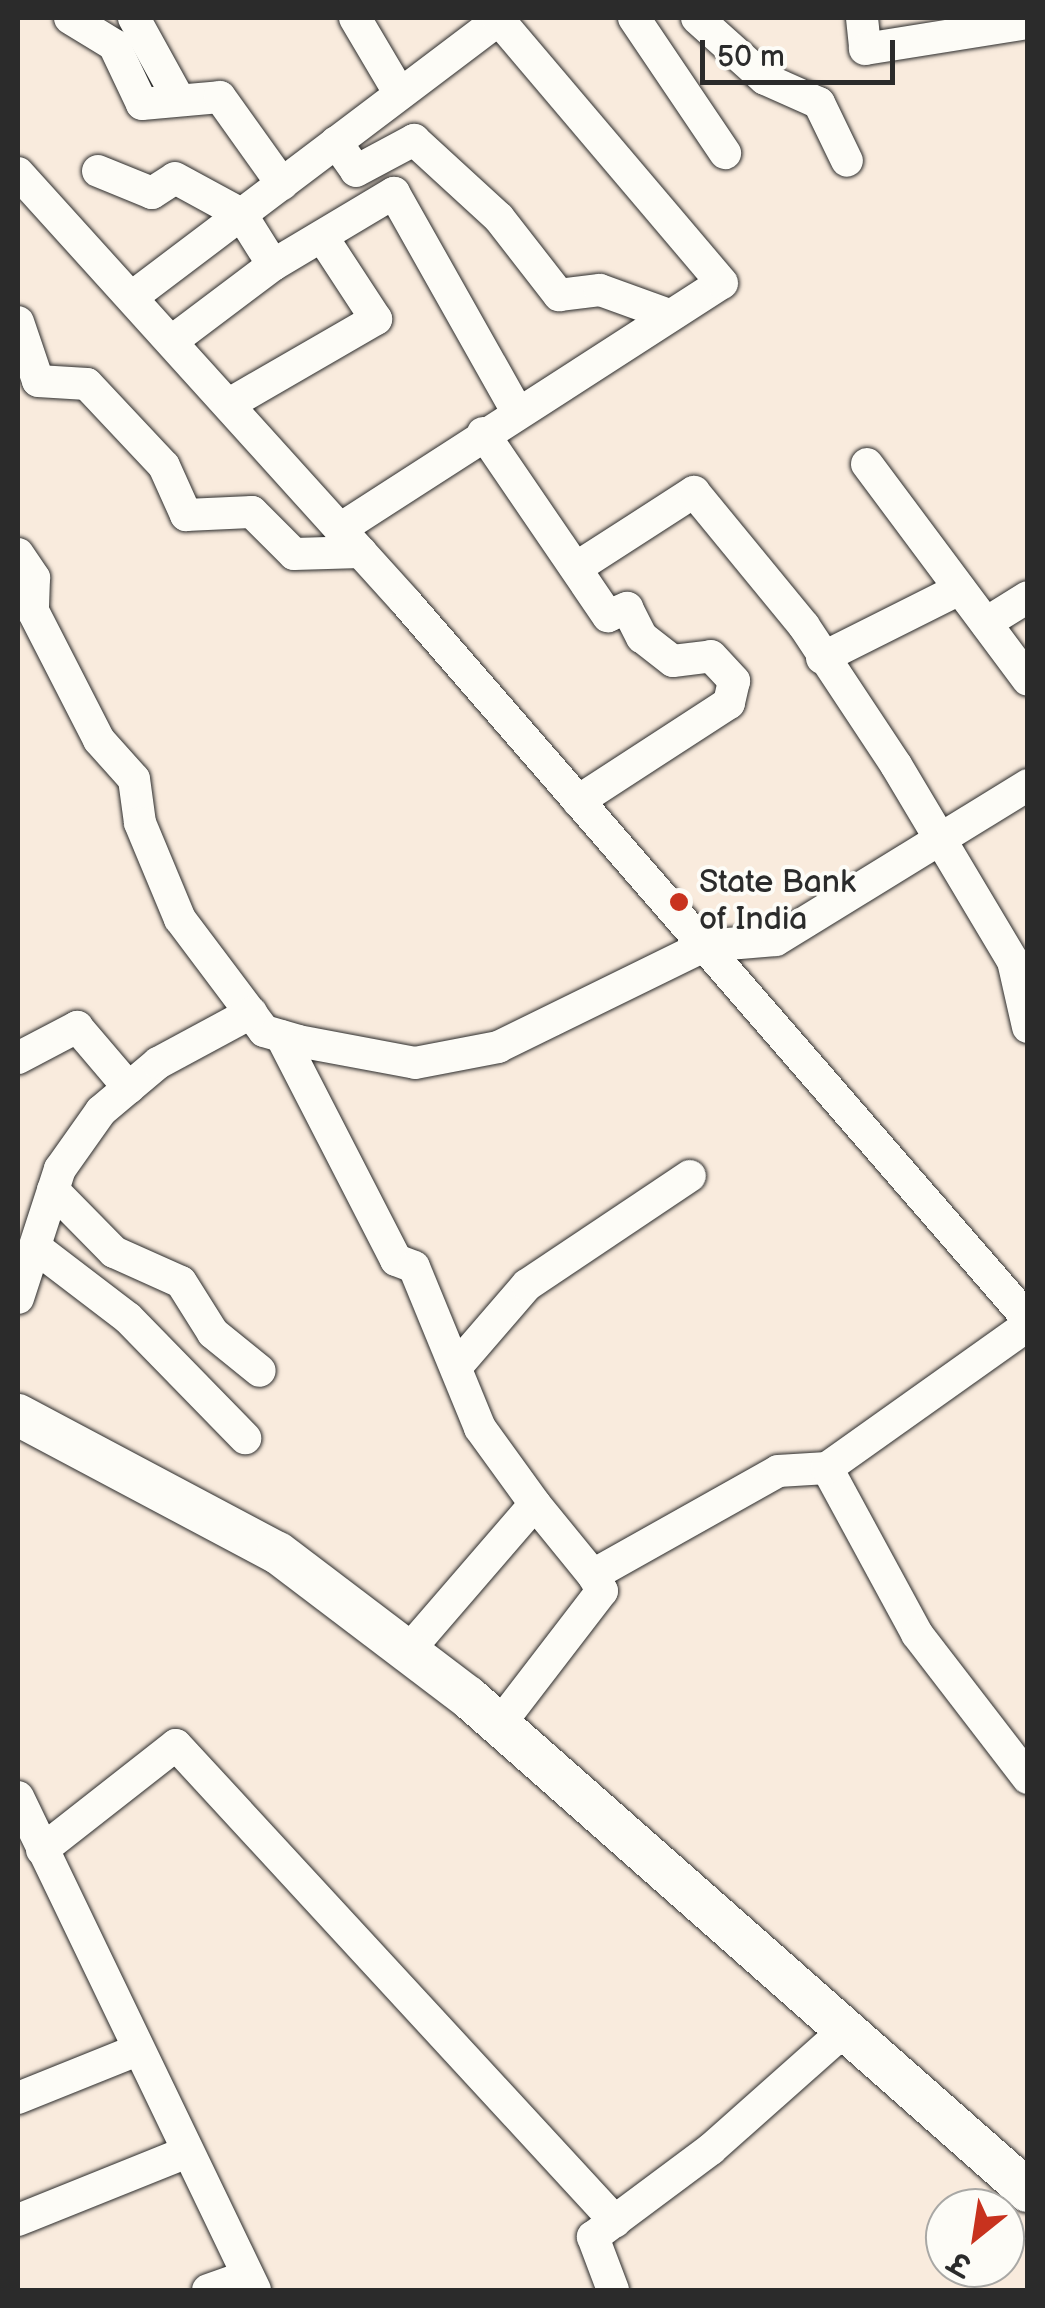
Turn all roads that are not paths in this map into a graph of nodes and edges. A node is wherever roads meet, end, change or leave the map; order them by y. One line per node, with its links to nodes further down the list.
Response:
1 (70, 18): 10 (street)
2 (134, 18): 10 (street)
3 (355, 18): 9 (street)
4 (499, 18): 9 (street); 21 (street)
5 (634, 18): 12 (street)
6 (697, 18): 13 (street)
7 (862, 18): 8 (street)
8 (1028, 23)
9 (400, 94): 11 (street)
10 (177, 96): 16 (street)
11 (336, 142): 16 (street); 21 (street)
12 (725, 153)
13 (847, 162)
14 (98, 171): 17 (street)
15 (18, 173): 20 (street)
16 (282, 184): 17 (street)
17 (241, 214): 19 (street); 20 (street)
18 (323, 238): 19 (street); 24 (street); 25 (street)
19 (273, 265): 23 (street)
20 (132, 297): 23 (street)
21 (669, 315): 25 (street)
22 (18, 322): 28 (street)
23 (172, 342): 24 (street)
24 (228, 404): 28 (street)
25 (517, 411): 26 (street)
26 (483, 433): 28 (street); 30 (street)
27 (867, 464): 31 (street)
28 (350, 540): 37 (street)
29 (18, 554): 40 (street)
30 (578, 566): 34 (street); 37 (street)
31 (960, 589): 33 (street); 34 (street)
32 (1028, 597): 33 (street)
33 (986, 622): 35 (street)
34 (822, 658): 38 (street)
35 (1028, 680)
36 (1028, 785): 38 (street)
37 (578, 801): 39 (street)
38 (940, 839): 39 (street); 41 (street)
39 (704, 946): 42 (street); 49 (street)
40 (251, 1014): 42 (street); 44 (street)
41 (1028, 1026)
42 (281, 1036): 50 (street)
43 (18, 1058): 44 (street)
44 (129, 1088): 46 (street)
45 (690, 1176): 50 (street)
46 (53, 1190): 47 (street); 51 (street)
47 (35, 1247): 48 (street); 53 (street)
48 (18, 1298)
49 (1023, 1307): 54 (street)
50 (457, 1366): 55 (street)
51 (260, 1371)
52 (18, 1415): 57 (main road)
53 (245, 1438)
54 (827, 1468): 56 (street); 59 (street)
55 (535, 1504): 56 (street); 57 (street)
56 (593, 1576): 58 (street)
57 (408, 1651): 58 (main road)
58 (499, 1725): 62 (main road)
59 (1028, 1778)
60 (18, 1797): 61 (street)
61 (42, 1850): 63 (street); 68 (street)
62 (845, 2030): 66 (main road); 68 (street)
63 (135, 2051): 64 (street); 65 (street)
64 (18, 2098)
65 (186, 2152): 67 (street); 69 (street)
66 (1028, 2191)
67 (18, 2220)
68 (615, 2221): 71 (street)
69 (252, 2283): 70 (street)
70 (208, 2290)
71 (613, 2290)

